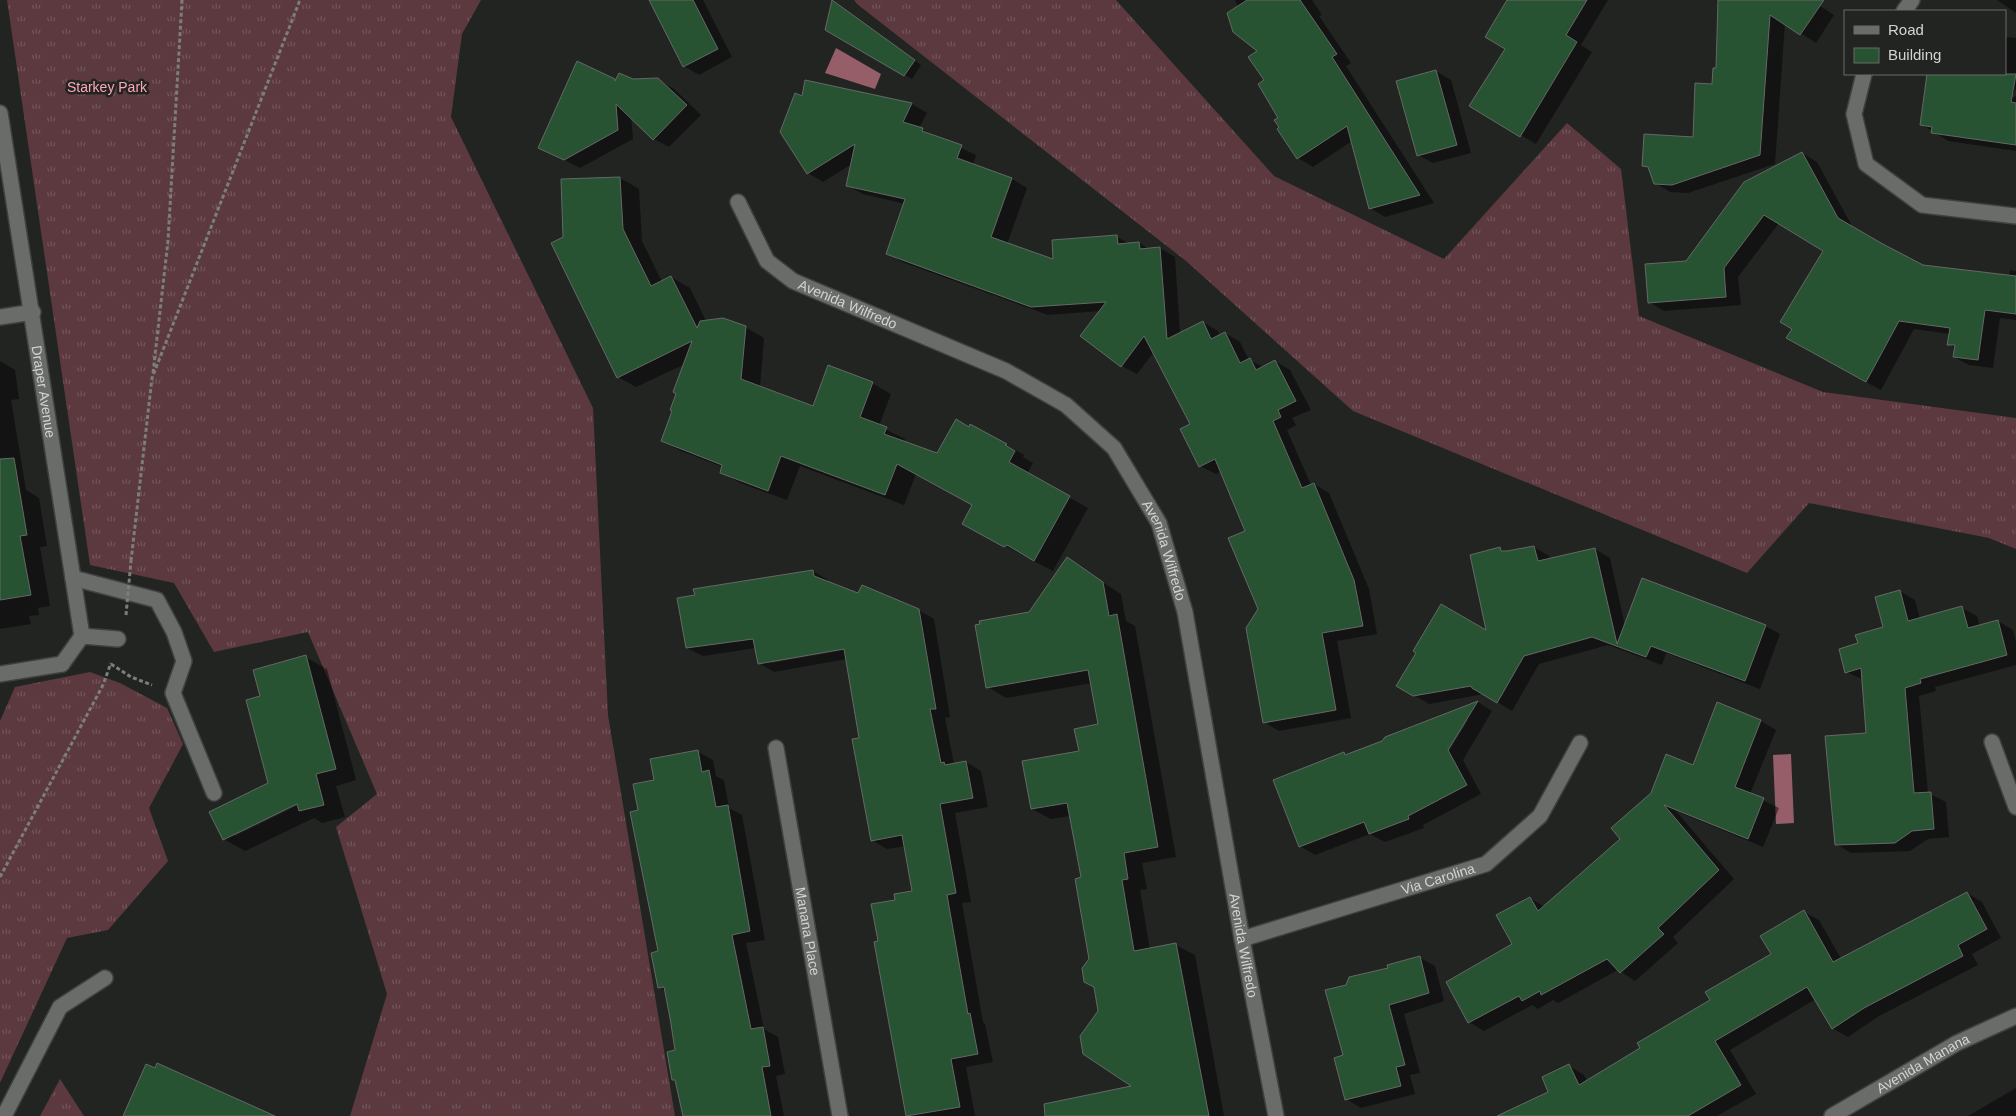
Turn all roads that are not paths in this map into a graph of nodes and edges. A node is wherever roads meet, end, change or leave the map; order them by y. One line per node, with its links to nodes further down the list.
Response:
1 (1864, 75): 4 (street)
2 (0, 113): 5 (street, Draper Avenue)
3 (738, 202): 16 (street, Avenida Wilfredo)
4 (2016, 216)
5 (33, 312): 6 (street); 7 (street, Draper Avenue)
6 (0, 317)
7 (73, 578): 8 (street, Draper Avenue); 14 (street)
8 (82, 636): 9 (street); 10 (street)
9 (118, 639)
10 (0, 674)
11 (1992, 742): 15 (street)
12 (1580, 743): 16 (street, Via Carolina)
13 (776, 748): 20 (street, Manana Place)
14 (214, 793)
15 (2016, 807)
16 (1242, 939): 21 (street, Avenida Wilfredo)
17 (105, 978): 19 (street)
18 (2016, 1016): 22 (street, Avenida Manana)
19 (4, 1116)
20 (840, 1116)
21 (1276, 1116)
22 (1832, 1116)

